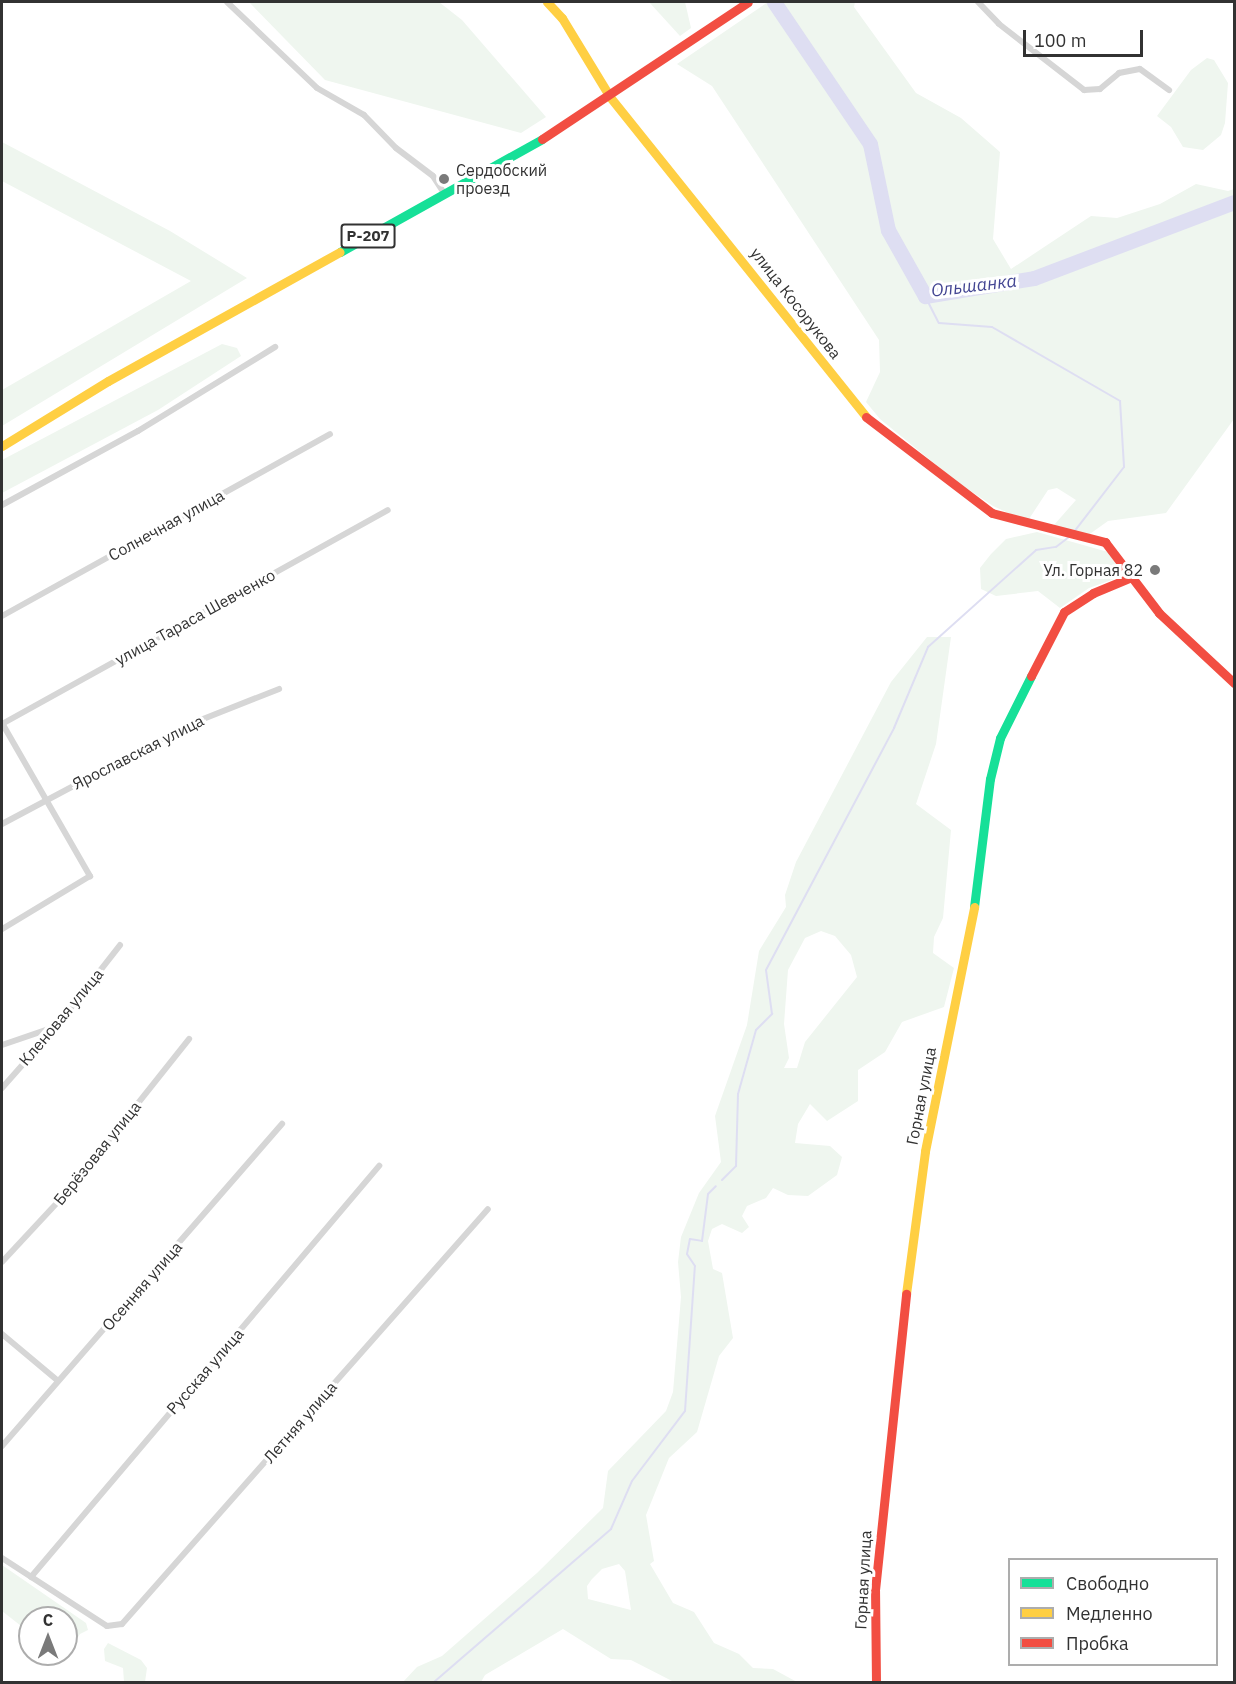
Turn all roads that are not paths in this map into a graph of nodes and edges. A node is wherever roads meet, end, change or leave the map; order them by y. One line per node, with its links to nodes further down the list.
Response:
1 (227, 2): 7 (street)
2 (547, 2): 6 (street, улица Косорукова)
3 (748, 2): 6 (street, Р-207)
4 (978, 2): 5 (street)
5 (1168, 90)
6 (610, 97): 7 (street, Р-207); 13 (street, улица Косорукова)
7 (444, 193): 10 (street, Р-207)
8 (274, 346): 11 (street)
9 (330, 434): 14 (street, Солнечная улица)
10 (2, 446)
11 (2, 505)
12 (388, 510): 17 (street, улица Тараса Шевченко)
13 (1134, 576): 15 (street, улица Косорукова); 35 (street, Горная улица)
14 (2, 616)
15 (1234, 683)
16 (279, 688): 18 (street, Ярославская улица)
17 (2, 724): 18 (street)
18 (46, 799): 19 (street, Ярославская улица); 20 (street)
19 (2, 824)
20 (2, 929)
21 (120, 945): 22 (street, Кленовая улица)
22 (56, 1027): 24 (street); 25 (street, Кленовая улица)
23 (189, 1039): 29 (street, Берёзовая улица)
24 (2, 1045)
25 (2, 1088)
26 (282, 1124): 31 (street, Осенняя улица)
27 (380, 1166): 34 (street, Русская улица)
28 (488, 1209): 34 (street, Летняя улица)
29 (2, 1262)
30 (2, 1334): 31 (street)
31 (57, 1380): 32 (street, Осенняя улица)
32 (2, 1446)
33 (2, 1558): 34 (street)
34 (31, 1576)
35 (876, 1683)

